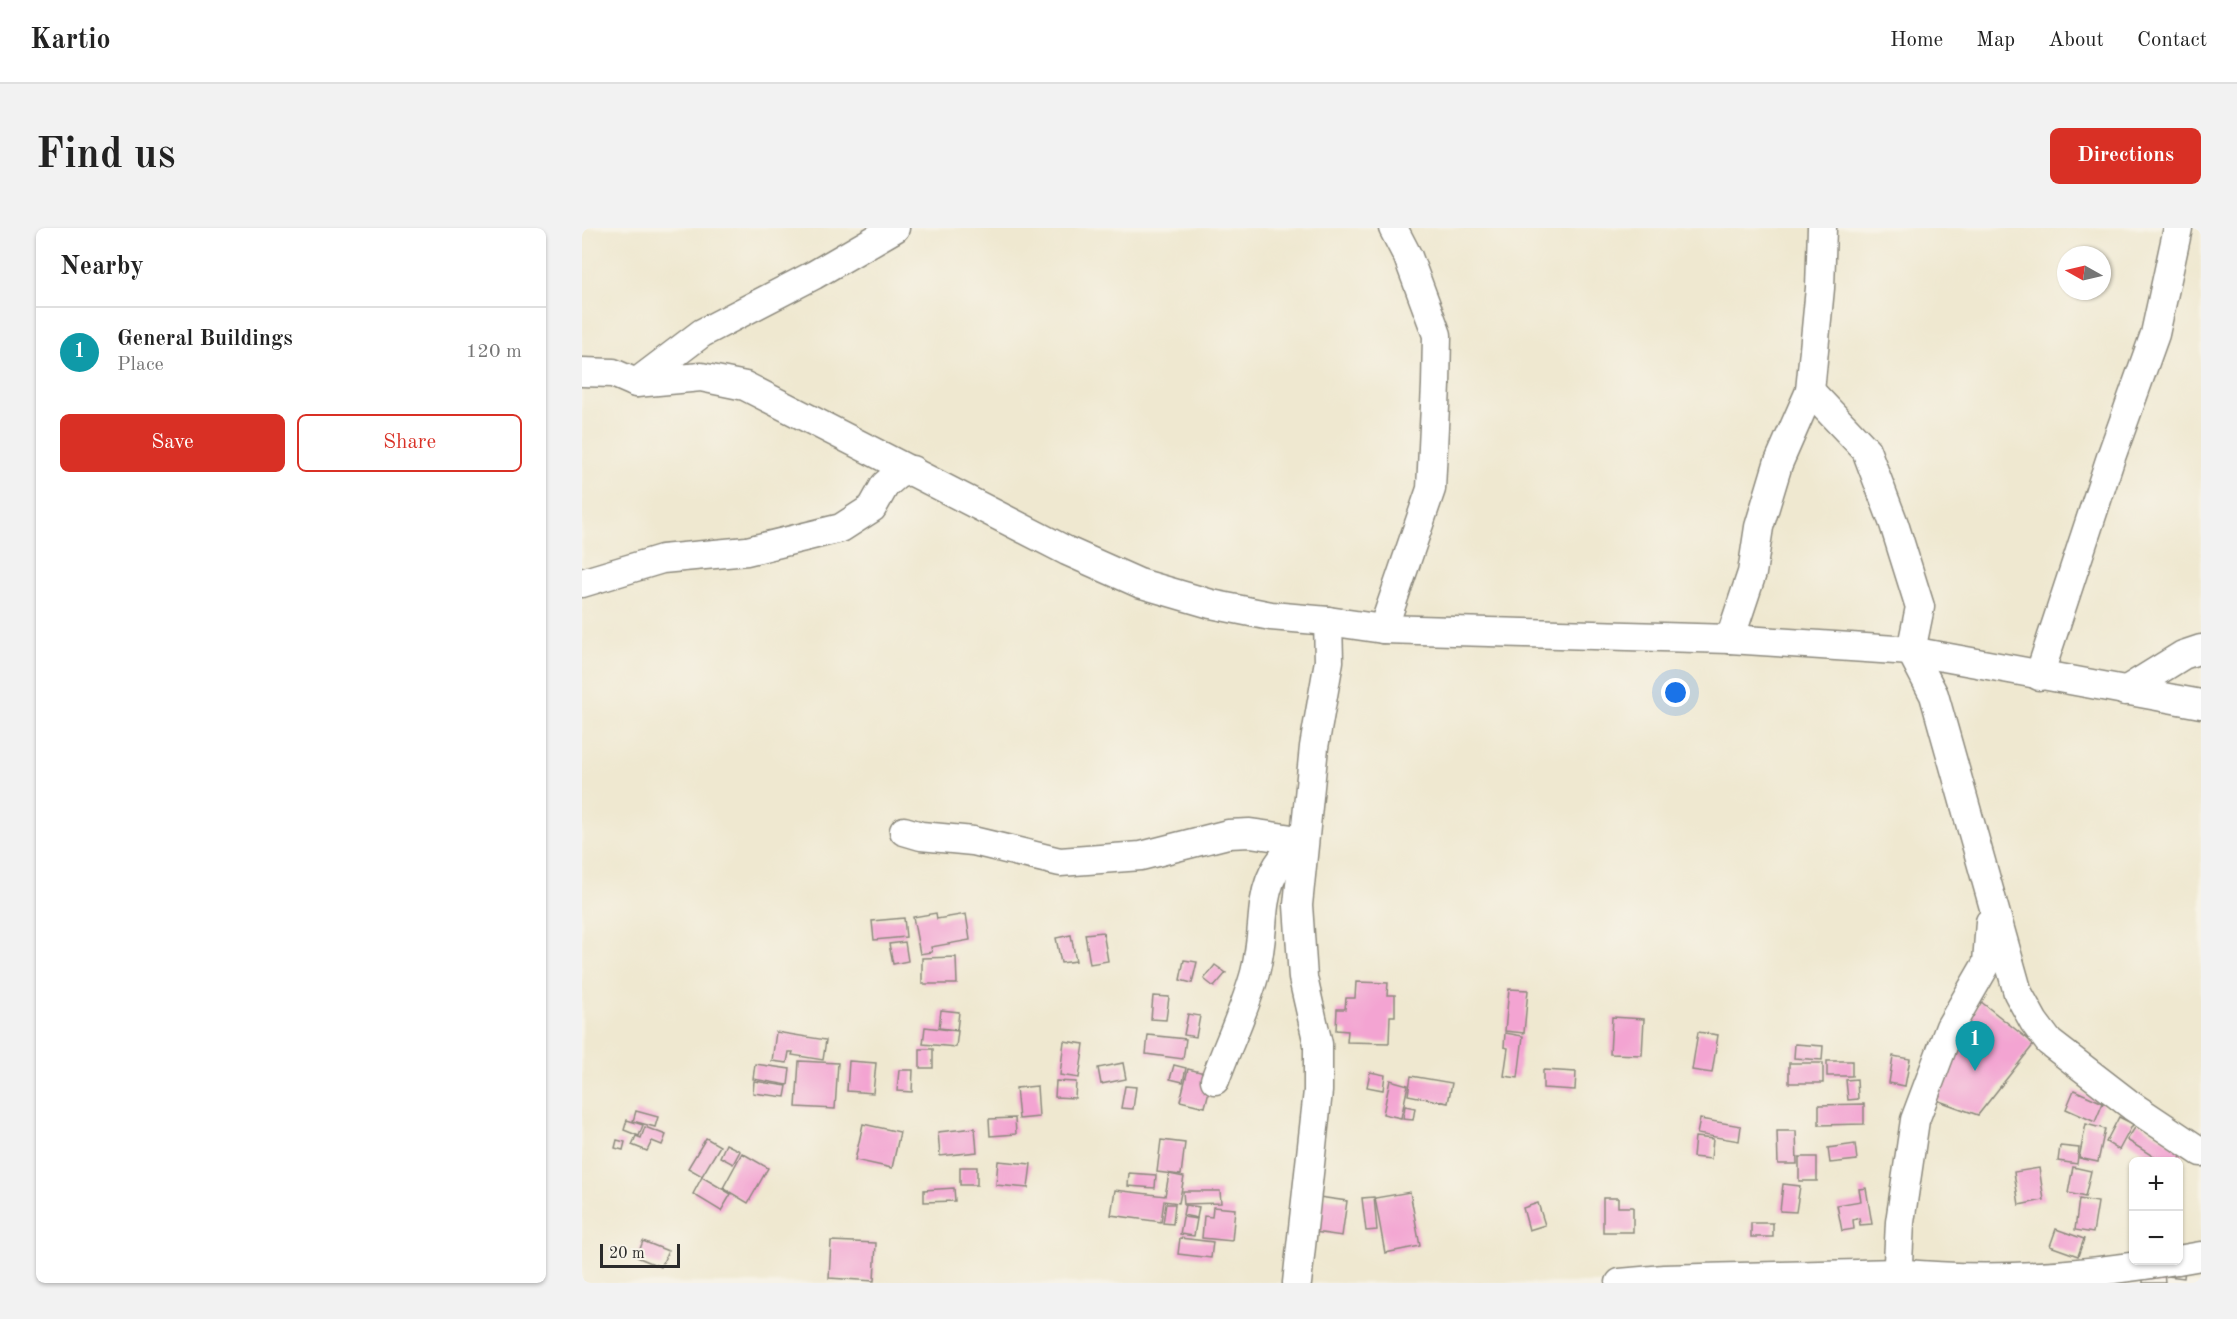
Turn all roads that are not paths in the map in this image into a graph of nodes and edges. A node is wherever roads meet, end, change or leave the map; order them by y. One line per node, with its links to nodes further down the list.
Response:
1 (895, 228): 6 (street)
2 (1393, 228): 11 (street)
3 (1822, 228): 7 (street)
4 (2178, 228): 15 (street)
5 (582, 372): 6 (street)
6 (636, 383): 8 (street)
7 (1810, 391): 12 (street); 14 (street)
8 (912, 470): 9 (street); 10 (street)
9 (582, 583)
10 (1328, 621): 11 (street); 19 (street)
11 (1383, 629): 12 (street)
12 (1730, 639): 14 (street)
13 (2201, 649): 16 (street)
14 (1911, 651): 15 (street); 20 (street)
15 (2039, 676): 16 (street)
16 (2125, 691): 17 (street)
17 (2201, 704)
18 (903, 831): 19 (street)
19 (1302, 838): 21 (street); 28 (street)
20 (1992, 906): 22 (street); 26 (street)
21 (1215, 1080)
22 (2201, 1152)
23 (2201, 1256): 24 (street)
24 (2183, 1259)
25 (2141, 1265): 26 (street)
26 (1897, 1278): 27 (street)
27 (1663, 1281): 29 (street)
28 (1298, 1283)
29 (1620, 1283)

